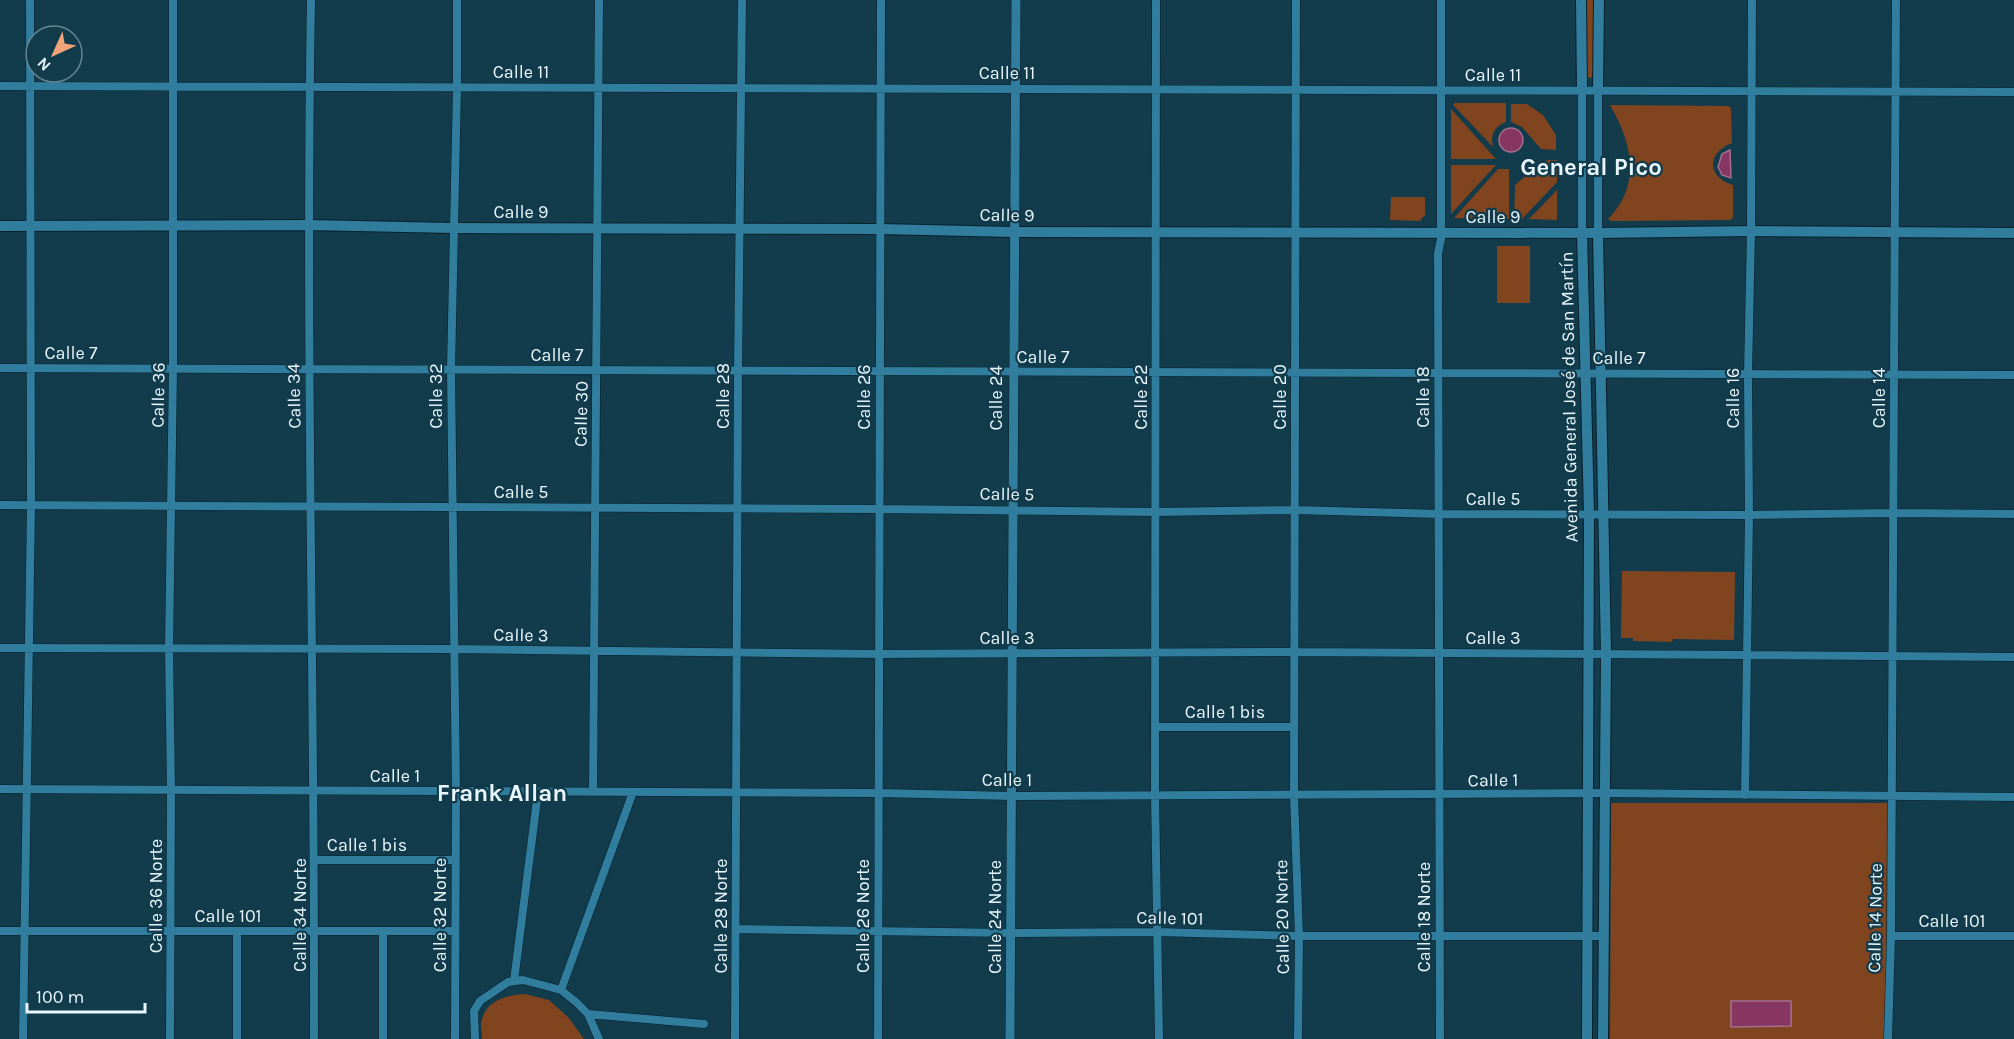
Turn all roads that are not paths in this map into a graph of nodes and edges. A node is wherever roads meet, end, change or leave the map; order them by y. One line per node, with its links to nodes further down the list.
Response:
1 (30, 0): 17 (street)
2 (173, 0): 18 (street, Calle 36)
3 (311, 0): 19 (street, Calle 34)
4 (457, 0): 20 (street, Calle 32)
5 (599, 0): 21 (street, Calle 30)
6 (742, 0): 22 (street, Calle 28)
7 (881, 0): 23 (street, Calle 26)
8 (1016, 0): 24 (street, Calle 24)
9 (1156, 0): 25 (street, Calle 22)
10 (1296, 0): 26 (street, Calle 20)
11 (1441, 0): 27 (street, Calle 18)
12 (1581, 0): 28 (main road, Avenida General José de San Martín)
13 (1599, 0): 29 (main road, Avenida General José de San Martín)
14 (1752, 0): 30 (street, Calle 16)
15 (1896, 0): 31 (street, Calle 14)
16 (0, 86): 17 (street, Calle 11)
17 (29, 86): 18 (street, Calle 11); 35 (street)
18 (173, 86): 19 (street, Calle 11); 36 (street, Calle 36)
19 (310, 86): 20 (street, Calle 11); 33 (street, Calle 34)
20 (457, 87): 21 (street, Calle 11); 37 (street, Calle 32)
21 (598, 87): 22 (street, Calle 11); 38 (street, Calle 30)
22 (741, 87): 23 (street, Calle 11); 39 (street, Calle 28)
23 (881, 88): 24 (street, Calle 11); 40 (street, Calle 26)
24 (1015, 88): 25 (street, Calle 11); 43 (street, Calle 24)
25 (1155, 89): 26 (street, Calle 11); 44 (street, Calle 22)
26 (1296, 89): 27 (street, Calle 11); 41 (street, Calle 20)
27 (1441, 90): 28 (street, Calle 11); 46 (street, Calle 18)
28 (1582, 90): 29 (street, Calle 11); 47 (street, Avenida General José de San Martín)
29 (1598, 90): 30 (street, Calle 11); 48 (street, Avenida General José de San Martín)
30 (1752, 91): 31 (street, Calle 11); 42 (street, Calle 16)
31 (1895, 92): 32 (street, Calle 11); 45 (street, Calle 14)
32 (2014, 92)
33 (308, 225): 36 (main road, Calle 9); 37 (main road, Calle 9); 53 (street, Calle 34)
34 (0, 226): 35 (main road, Calle 9)
35 (29, 226): 36 (main road, Calle 9); 51 (street)
36 (174, 226): 52 (street, Calle 36)
37 (453, 228): 38 (main road, Calle 9); 54 (street, Calle 32)
38 (597, 229): 39 (main road, Calle 9); 55 (street, Calle 30)
39 (740, 229): 40 (main road, Calle 9); 56 (street, Calle 28)
40 (880, 229): 43 (main road, Calle 9); 57 (street, Calle 26)
41 (1296, 231): 44 (main road, Calle 9); 46 (main road, Calle 9); 60 (street, Calle 20)
42 (1751, 231): 45 (main road, Calle 9); 48 (main road, Calle 9); 64 (street, Calle 16)
43 (1013, 232): 44 (main road, Calle 9); 58 (street, Calle 24)
44 (1155, 232): 59 (street, Calle 22)
45 (1894, 232): 49 (main road, Calle 9); 65 (street, Calle 14)
46 (1441, 233): 47 (main road, Calle 9); 61 (street, Calle 18)
47 (1582, 233): 48 (main road, Calle 9); 62 (main road, Avenida General José de San Martín)
48 (1598, 233): 63 (main road, Avenida General José de San Martín)
49 (2014, 233)
50 (0, 368): 51 (street, Calle 7)
51 (30, 368): 52 (street, Calle 7); 68 (street)
52 (173, 369): 53 (street, Calle 7); 70 (street, Calle 36)
53 (308, 369): 54 (street, Calle 7); 69 (street, Calle 34)
54 (451, 370): 55 (street, Calle 7); 71 (street, Calle 32)
55 (597, 370): 56 (street, Calle 7); 72 (street, Calle 30)
56 (738, 371): 57 (street, Calle 7); 73 (street, Calle 28)
57 (879, 371): 58 (street, Calle 7); 74 (street, Calle 26)
58 (1013, 372): 59 (street, Calle 7); 75 (street, Calle 24)
59 (1156, 372): 60 (street, Calle 7); 77 (street, Calle 22)
60 (1295, 373): 61 (street, Calle 7); 76 (street, Calle 20)
61 (1438, 373): 62 (street, Calle 7); 79 (street, Calle 18)
62 (1585, 373): 63 (street, Calle 7); 80 (main road, Avenida General José de San Martín)
63 (1602, 373): 64 (street, Calle 7); 81 (main road, Avenida General José de San Martín)
64 (1748, 374): 65 (street, Calle 7); 83 (street, Calle 16)
65 (1894, 375): 66 (street, Calle 7); 78 (street, Calle 14)
66 (2014, 375)
67 (0, 506): 68 (street, Calle 5)
68 (31, 506): 70 (street, Calle 5); 85 (street)
69 (312, 506): 70 (street, Calle 5); 71 (street, Calle 5); 88 (street, Calle 34)
70 (171, 507): 86 (street, Calle 36)
71 (452, 507): 72 (street, Calle 5); 87 (street, Calle 32)
72 (596, 507): 73 (street, Calle 5); 89 (street, Calle 30)
73 (739, 508): 74 (street, Calle 5); 90 (street, Calle 28)
74 (879, 508): 75 (street, Calle 5); 95 (street, Calle 26)
75 (1012, 509): 77 (street, Calle 5); 92 (street, Calle 24)
76 (1295, 510): 77 (street, Calle 5); 79 (street, Calle 5); 91 (street, Calle 20)
77 (1156, 512): 93 (street, Calle 22)
78 (1893, 513): 82 (street, Calle 5); 83 (street, Calle 5); 99 (street, Calle 14)
79 (1438, 514): 80 (street, Calle 5); 94 (street, Calle 18)
80 (1588, 514): 81 (street, Calle 5); 96 (main road, Avenida General José de San Martín)
81 (1603, 514): 83 (street, Calle 5); 97 (main road, Avenida General José de San Martín)
82 (2014, 514)
83 (1749, 515): 98 (street, Calle 16)
84 (0, 648): 85 (street, Calle 3)
85 (28, 648): 86 (street, Calle 3); 104 (street)
86 (169, 649): 88 (street, Calle 3); 105 (street, Calle 36)
87 (454, 649): 88 (street, Calle 3); 89 (street, Calle 3); 107 (street, Calle 32)
88 (311, 650): 106 (street, Calle 34)
89 (593, 650): 90 (street, Calle 3); 109 (street, Calle 30)
90 (736, 651): 95 (street, Calle 3); 111 (street, Calle 28)
91 (1294, 652): 93 (street, Calle 3); 94 (street, Calle 3); 101 (street, Calle 20)
92 (1012, 653): 93 (street, Calle 3); 95 (street, Calle 3); 119 (street, Calle 24)
93 (1155, 653): 102 (street, Calle 22)
94 (1439, 653): 96 (street, Calle 3); 117 (street, Calle 18)
95 (878, 654): 112 (street, Calle 26)
96 (1588, 654): 97 (street, Calle 3); 115 (main road, Avenida General José de San Martín)
97 (1606, 654): 98 (street, Calle 3); 113 (main road, Avenida General José de San Martín)
98 (1747, 655): 99 (street, Calle 3); 118 (street, Calle 16)
99 (1892, 657): 100 (street, Calle 3); 120 (street, Calle 14)
100 (2014, 657)
101 (1294, 727): 102 (street, Calle 1 bis); 116 (street, Calle 20)
102 (1155, 728): 114 (street, Calle 22)
103 (0, 789): 104 (street, Calle 1)
104 (26, 789): 105 (street, Calle 1); 131 (street)
105 (171, 790): 106 (street, Calle 1); 127 (street, Calle 36 Norte)
106 (315, 791): 107 (street, Calle 1); 122 (street, Calle 34 Norte)
107 (456, 792): 108 (street, Calle 1); 123 (street, Calle 32 Norte)
108 (538, 792): 109 (street, Calle 1); 141 (street)
109 (594, 792): 110 (street, Calle 1)
110 (633, 792): 111 (street, Calle 1); 142 (street)
111 (737, 793): 112 (street, Calle 1); 124 (street, Calle 28 Norte)
112 (879, 793): 119 (street, Calle 1); 125 (street, Calle 26 Norte)
113 (1606, 793): 115 (street, Calle 1); 118 (street, Calle 1); 138 (main road, Avenida General José de San Martín)
114 (1155, 794): 116 (street, Calle 1); 119 (street, Calle 1); 133 (street, Calle 22)
115 (1588, 794): 117 (street, Calle 1); 136 (main road, Avenida General José de San Martín)
116 (1294, 795): 117 (street, Calle 1); 137 (street, Calle 20 Norte)
117 (1439, 795): 135 (street, Calle 18 Norte)
118 (1745, 795): 120 (street, Calle 1)
119 (1012, 796): 134 (street, Calle 24 Norte)
120 (1892, 796): 121 (street, Calle 1); 139 (street, Calle 14 Norte)
121 (2014, 797)
122 (315, 860): 123 (street, Calle 1 bis); 129 (street, Calle 34 Norte)
123 (456, 860): 132 (street, Calle 32 Norte)
124 (736, 929): 125 (street, Calle 101); 153 (street, Calle 28 Norte)
125 (878, 930): 134 (street, Calle 101); 154 (street, Calle 26 Norte)
126 (0, 931): 131 (street, Calle 101)
127 (170, 931): 128 (street, Calle 101); 131 (street, Calle 101); 146 (street, Calle 36 Norte)
128 (237, 931): 129 (street, Calle 101); 147 (street)
129 (315, 931): 130 (street, Calle 101); 148 (street, Calle 34 Norte)
130 (383, 931): 132 (street, Calle 101); 149 (street)
131 (23, 932): 145 (street)
132 (455, 932): 150 (street, Calle 32 Norte)
133 (1158, 932): 134 (street, Calle 101); 137 (street, Calle 101); 156 (street, Calle 22)
134 (1011, 933): 155 (street, Calle 24 Norte)
135 (1439, 935): 136 (street, Calle 101); 137 (street, Calle 101); 158 (street, Calle 18 Norte)
136 (1587, 935): 138 (street, Calle 101); 159 (main road, Avenida General José de San Martín)
137 (1299, 936): 157 (street, Calle 20 Norte)
138 (1603, 936): 160 (main road, Avenida General José de San Martín)
139 (1891, 936): 140 (street, Calle 101); 161 (street, Calle 14 Norte)
140 (2014, 936)
141 (513, 981): 142 (street); 151 (street)
142 (561, 990): 143 (street)
143 (588, 1014): 144 (street); 152 (street)
144 (704, 1024)
145 (23, 1039)
146 (170, 1039)
147 (237, 1039)
148 (314, 1039)
149 (383, 1039)
150 (455, 1039)
151 (475, 1039)
152 (599, 1039)
153 (735, 1039)
154 (878, 1039)
155 (1010, 1039)
156 (1158, 1039)
157 (1298, 1039)
158 (1440, 1039)
159 (1587, 1039)
160 (1603, 1039)
161 (1888, 1039)

